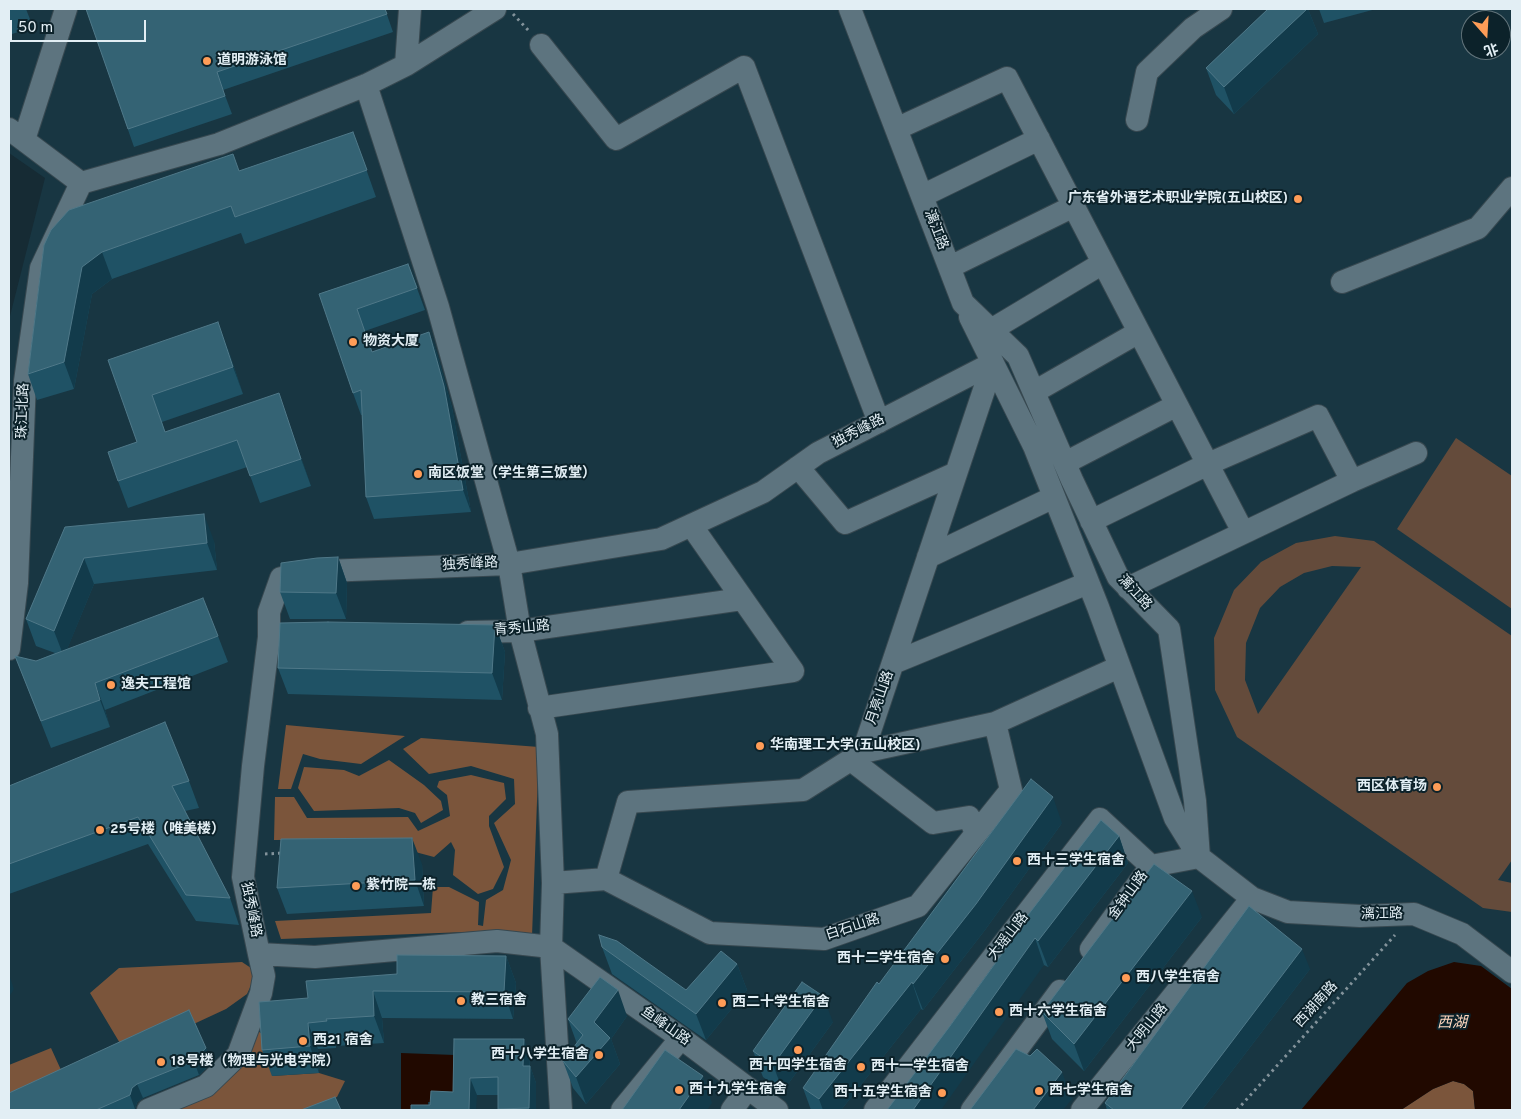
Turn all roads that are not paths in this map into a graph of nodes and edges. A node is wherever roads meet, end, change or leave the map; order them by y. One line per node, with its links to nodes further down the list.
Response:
1 (66, 9): 11 (street)
2 (410, 9): 7 (street)
3 (495, 9): 7 (street)
4 (850, 9): 10 (street, 漓江路)
5 (1222, 9): 9 (street)
6 (541, 45): 26 (street)
7 (406, 65): 8 (street)
8 (366, 85): 13 (street); 38 (street)
9 (1137, 120)
10 (896, 129): 12 (street); 15 (street, 漓江路)
11 (16, 134): 13 (street)
12 (1039, 140): 15 (street); 16 (street)
13 (81, 183): 44 (street, 珠江北路)
14 (1512, 188): 19 (street)
15 (922, 196): 18 (street, 漓江路)
16 (1074, 206): 17 (street); 18 (street)
17 (1103, 263): 21 (street); 22 (street)
18 (950, 267): 20 (street, 漓江路)
19 (1342, 282)
20 (963, 303): 21 (street, 漓江路); 23 (street)
21 (991, 330): 24 (street, 漓江路)
22 (1139, 332): 24 (street); 25 (street)
23 (993, 363): 26 (street, 独秀峰路); 31 (street, 月亮山路); 33 (street)
24 (1034, 392): 28 (street, 漓江路)
25 (1177, 405): 28 (street); 29 (street)
26 (879, 422): 30 (street, 独秀峰路)
27 (1416, 453): 32 (street)
28 (1065, 463): 34 (street, 漓江路)
29 (1208, 464): 32 (street); 34 (street); 36 (street)
30 (798, 467): 31 (street); 35 (street, 独秀峰路)
31 (956, 473): 37 (street, 月亮山路)
32 (1352, 481): 36 (street)
33 (1054, 497): 37 (street); 39 (street)
34 (1091, 521): 40 (street, 漓江路)
35 (691, 525): 38 (street, 独秀峰路); 41 (street)
36 (1243, 532): 40 (street)
37 (928, 557): 45 (street, 月亮山路)
38 (509, 564): 42 (street); 57 (street, 独秀峰路)
39 (1088, 583): 45 (street); 46 (street)
40 (1128, 588): 51 (street, 漓江路)
41 (742, 599): 42 (street, 青秀山路); 47 (street)
42 (520, 631): 43 (street, 青秀山路); 47 (street)
43 (452, 633)
44 (9, 649)
45 (893, 662): 49 (street, 月亮山路)
46 (1119, 667): 48 (street); 51 (street)
47 (539, 708): 54 (street)
48 (995, 723): 49 (street); 50 (street, 白石山路)
49 (857, 756): 50 (street); 53 (street)
50 (976, 833): 53 (street, 白石山路)
51 (1199, 857): 52 (street, 金钟山路); 55 (street, 漓江路)
52 (1151, 866): 66 (street, 大瑶山路); 67 (street, 金钟山路)
53 (606, 879): 54 (street)
54 (553, 883): 56 (street)
55 (1252, 898): 58 (street, 漓江路); 68 (street, 大明山路)
56 (551, 948): 57 (street); 59 (street, 鱼峰山路); 62 (street)
57 (259, 954): 61 (street, 独秀峰路)
58 (1512, 972)
59 (681, 1038): 60 (street, 鱼峰山路); 63 (street)
60 (748, 1088): 64 (street); 65 (street, 鱼峰山路)
61 (148, 1110)
62 (561, 1110)
63 (622, 1110)
64 (732, 1110)
65 (777, 1110)
66 (875, 1110)
67 (972, 1110)
68 (1082, 1110)

